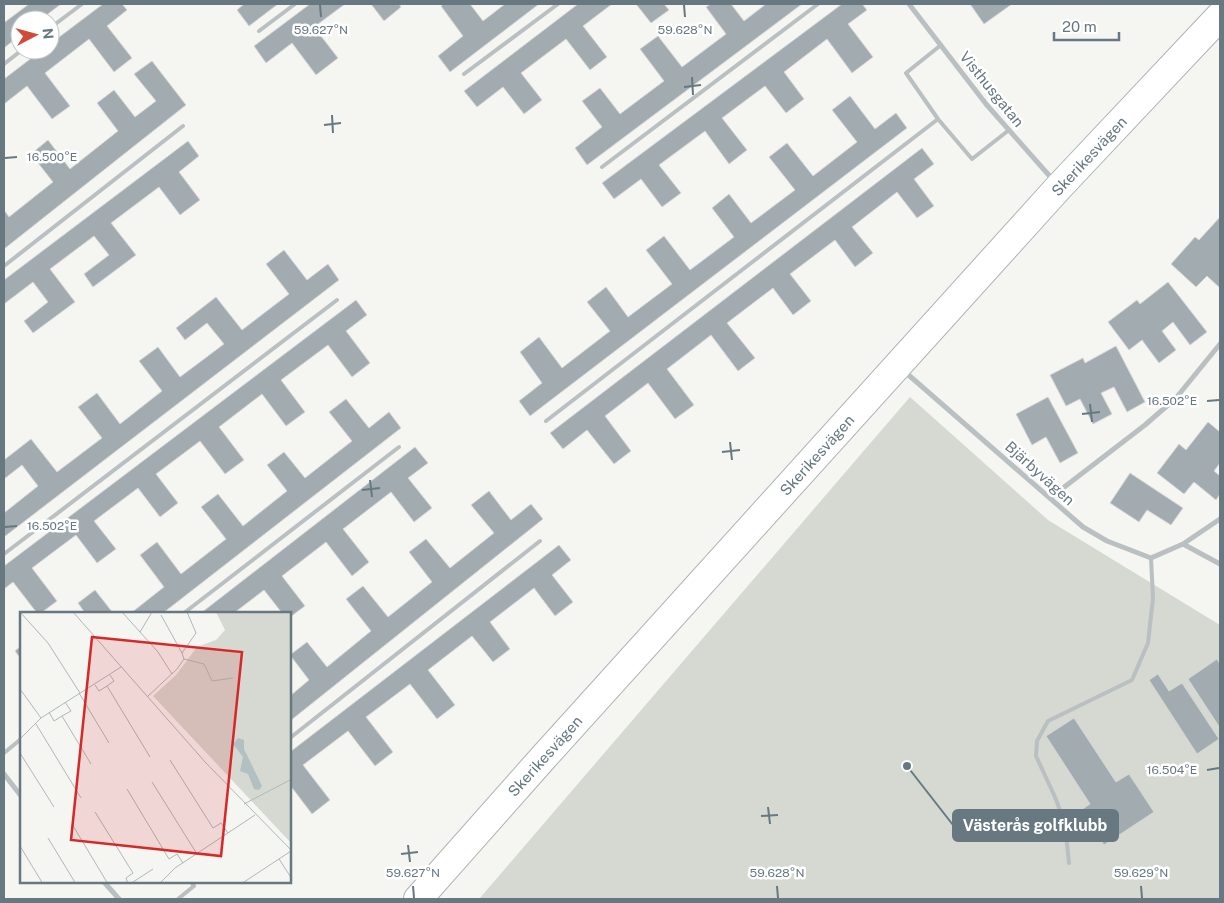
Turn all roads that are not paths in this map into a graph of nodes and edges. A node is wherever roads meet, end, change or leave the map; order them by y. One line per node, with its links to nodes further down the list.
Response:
1 (82, 4): 7 (lane)
2 (295, 4): 8 (lane)
3 (558, 4): 10 (lane)
4 (818, 4): 14 (lane)
5 (909, 4): 9 (street, Visthusgatan)
6 (1220, 16): 15 (street, Skerikesvägen)
7 (60, 20)
8 (259, 32)
9 (941, 45): 11 (lane); 13 (street, Visthusgatan)
10 (464, 74)
11 (938, 119): 13 (lane); 20 (lane)
12 (184, 126): 16 (lane)
13 (1009, 130): 15 (street, Visthusgatan)
14 (602, 167)
15 (1059, 187): 19 (street, Skerikesvägen)
16 (4, 266)
17 (337, 300): 26 (lane)
18 (1220, 344): 22 (street)
19 (898, 366): 22 (street, Bjärbyvägen); 40 (street, Skerikesvägen)
20 (546, 421)
21 (398, 447): 29 (lane)
22 (1050, 498): 27 (street, Bjärbyvägen)
23 (1220, 519): 25 (street)
24 (540, 541): 30 (lane)
25 (1183, 544): 27 (street); 28 (street)
26 (4, 554)
27 (1150, 558): 35 (lane)
28 (1220, 564)
29 (185, 612)
30 (291, 737)
31 (20, 740): 32 (lane)
32 (4, 753)
33 (4, 774): 34 (street)
34 (20, 795)
35 (1069, 863)
36 (105, 883): 38 (street)
37 (192, 883): 39 (lane)
38 (120, 899)
39 (178, 899)
40 (418, 899)

